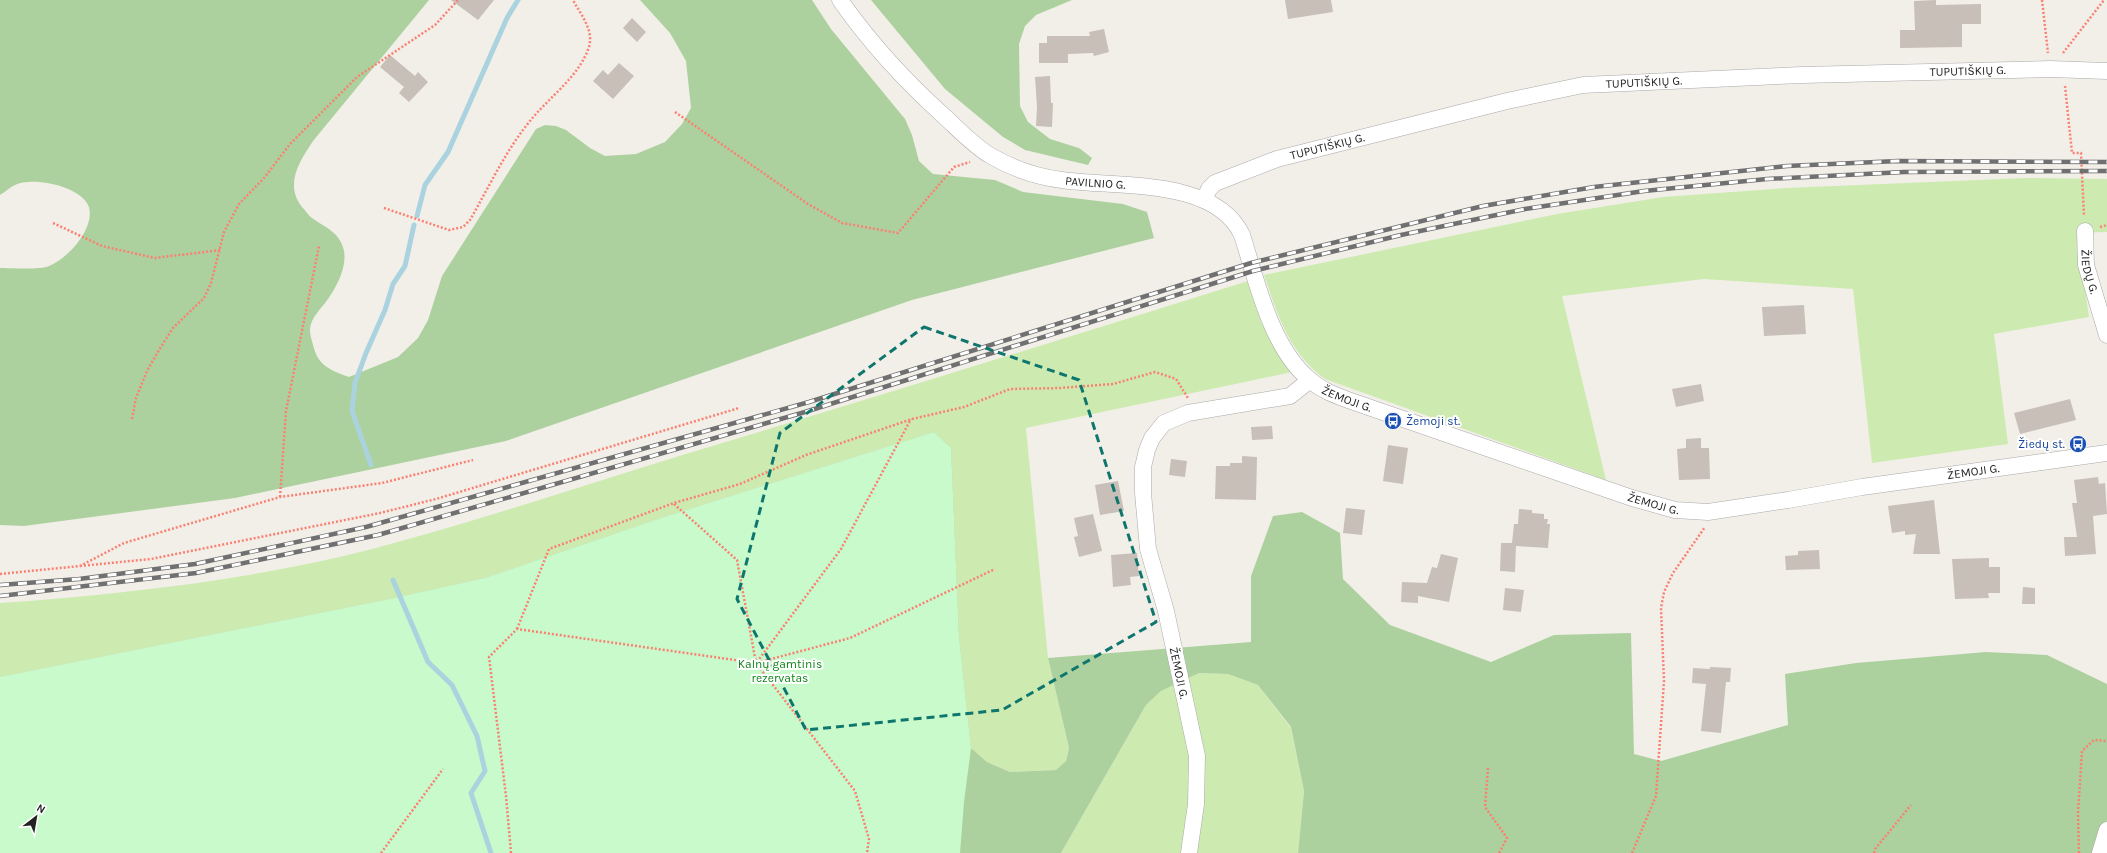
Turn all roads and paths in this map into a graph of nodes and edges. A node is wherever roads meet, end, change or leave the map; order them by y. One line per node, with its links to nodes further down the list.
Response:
1 (458, 0): 15 (path)
2 (573, 0): 11 (path)
3 (840, 0): 9 (street, PAVILNIO G.)
4 (2042, 0): 6 (path)
5 (2104, 0): 6 (path)
6 (2056, 69): 7 (street, TUPUTIŠKIŲ G.); 10 (street, TUPUTIŠKIŲ G.); 13 (path)
7 (2107, 70)
8 (675, 112): 9 (path)
9 (990, 156): 10 (street, PAVILNIO G.)
10 (1204, 200): 17 (street, PAVILNIO G.)
11 (384, 208)
12 (52, 223): 15 (path)
13 (2085, 231): 16 (street, ŽIEDŲ G.)
14 (319, 246): 24 (path)
15 (220, 250): 20 (path)
16 (2107, 335)
17 (1310, 380): 19 (street, ŽEMOJI G.); 26 (street, ŽEMOJI G.)
18 (739, 408): 27 (path)
19 (1197, 412): 21 (path); 39 (street, ŽEMOJI G.)
20 (132, 419)
21 (912, 419): 25 (path); 31 (path)
22 (2107, 453): 26 (street, ŽEMOJI G.)
23 (473, 460): 24 (path)
24 (280, 497): 27 (path)
25 (674, 503): 30 (path); 31 (path)
26 (1708, 512): 41 (path)
27 (80, 566): 29 (path)
28 (995, 569): 31 (path)
29 (0, 574)
30 (517, 629): 31 (path); 37 (path)
31 (756, 663): 38 (path)
32 (2107, 742): 43 (path)
33 (1488, 768): 40 (path)
34 (443, 769): 36 (path)
35 (1911, 806): 42 (path)
36 (381, 853)
37 (511, 853)
38 (867, 853)
39 (1188, 853)
40 (1499, 853)
41 (1632, 853)
42 (1874, 853)
43 (2079, 853)

